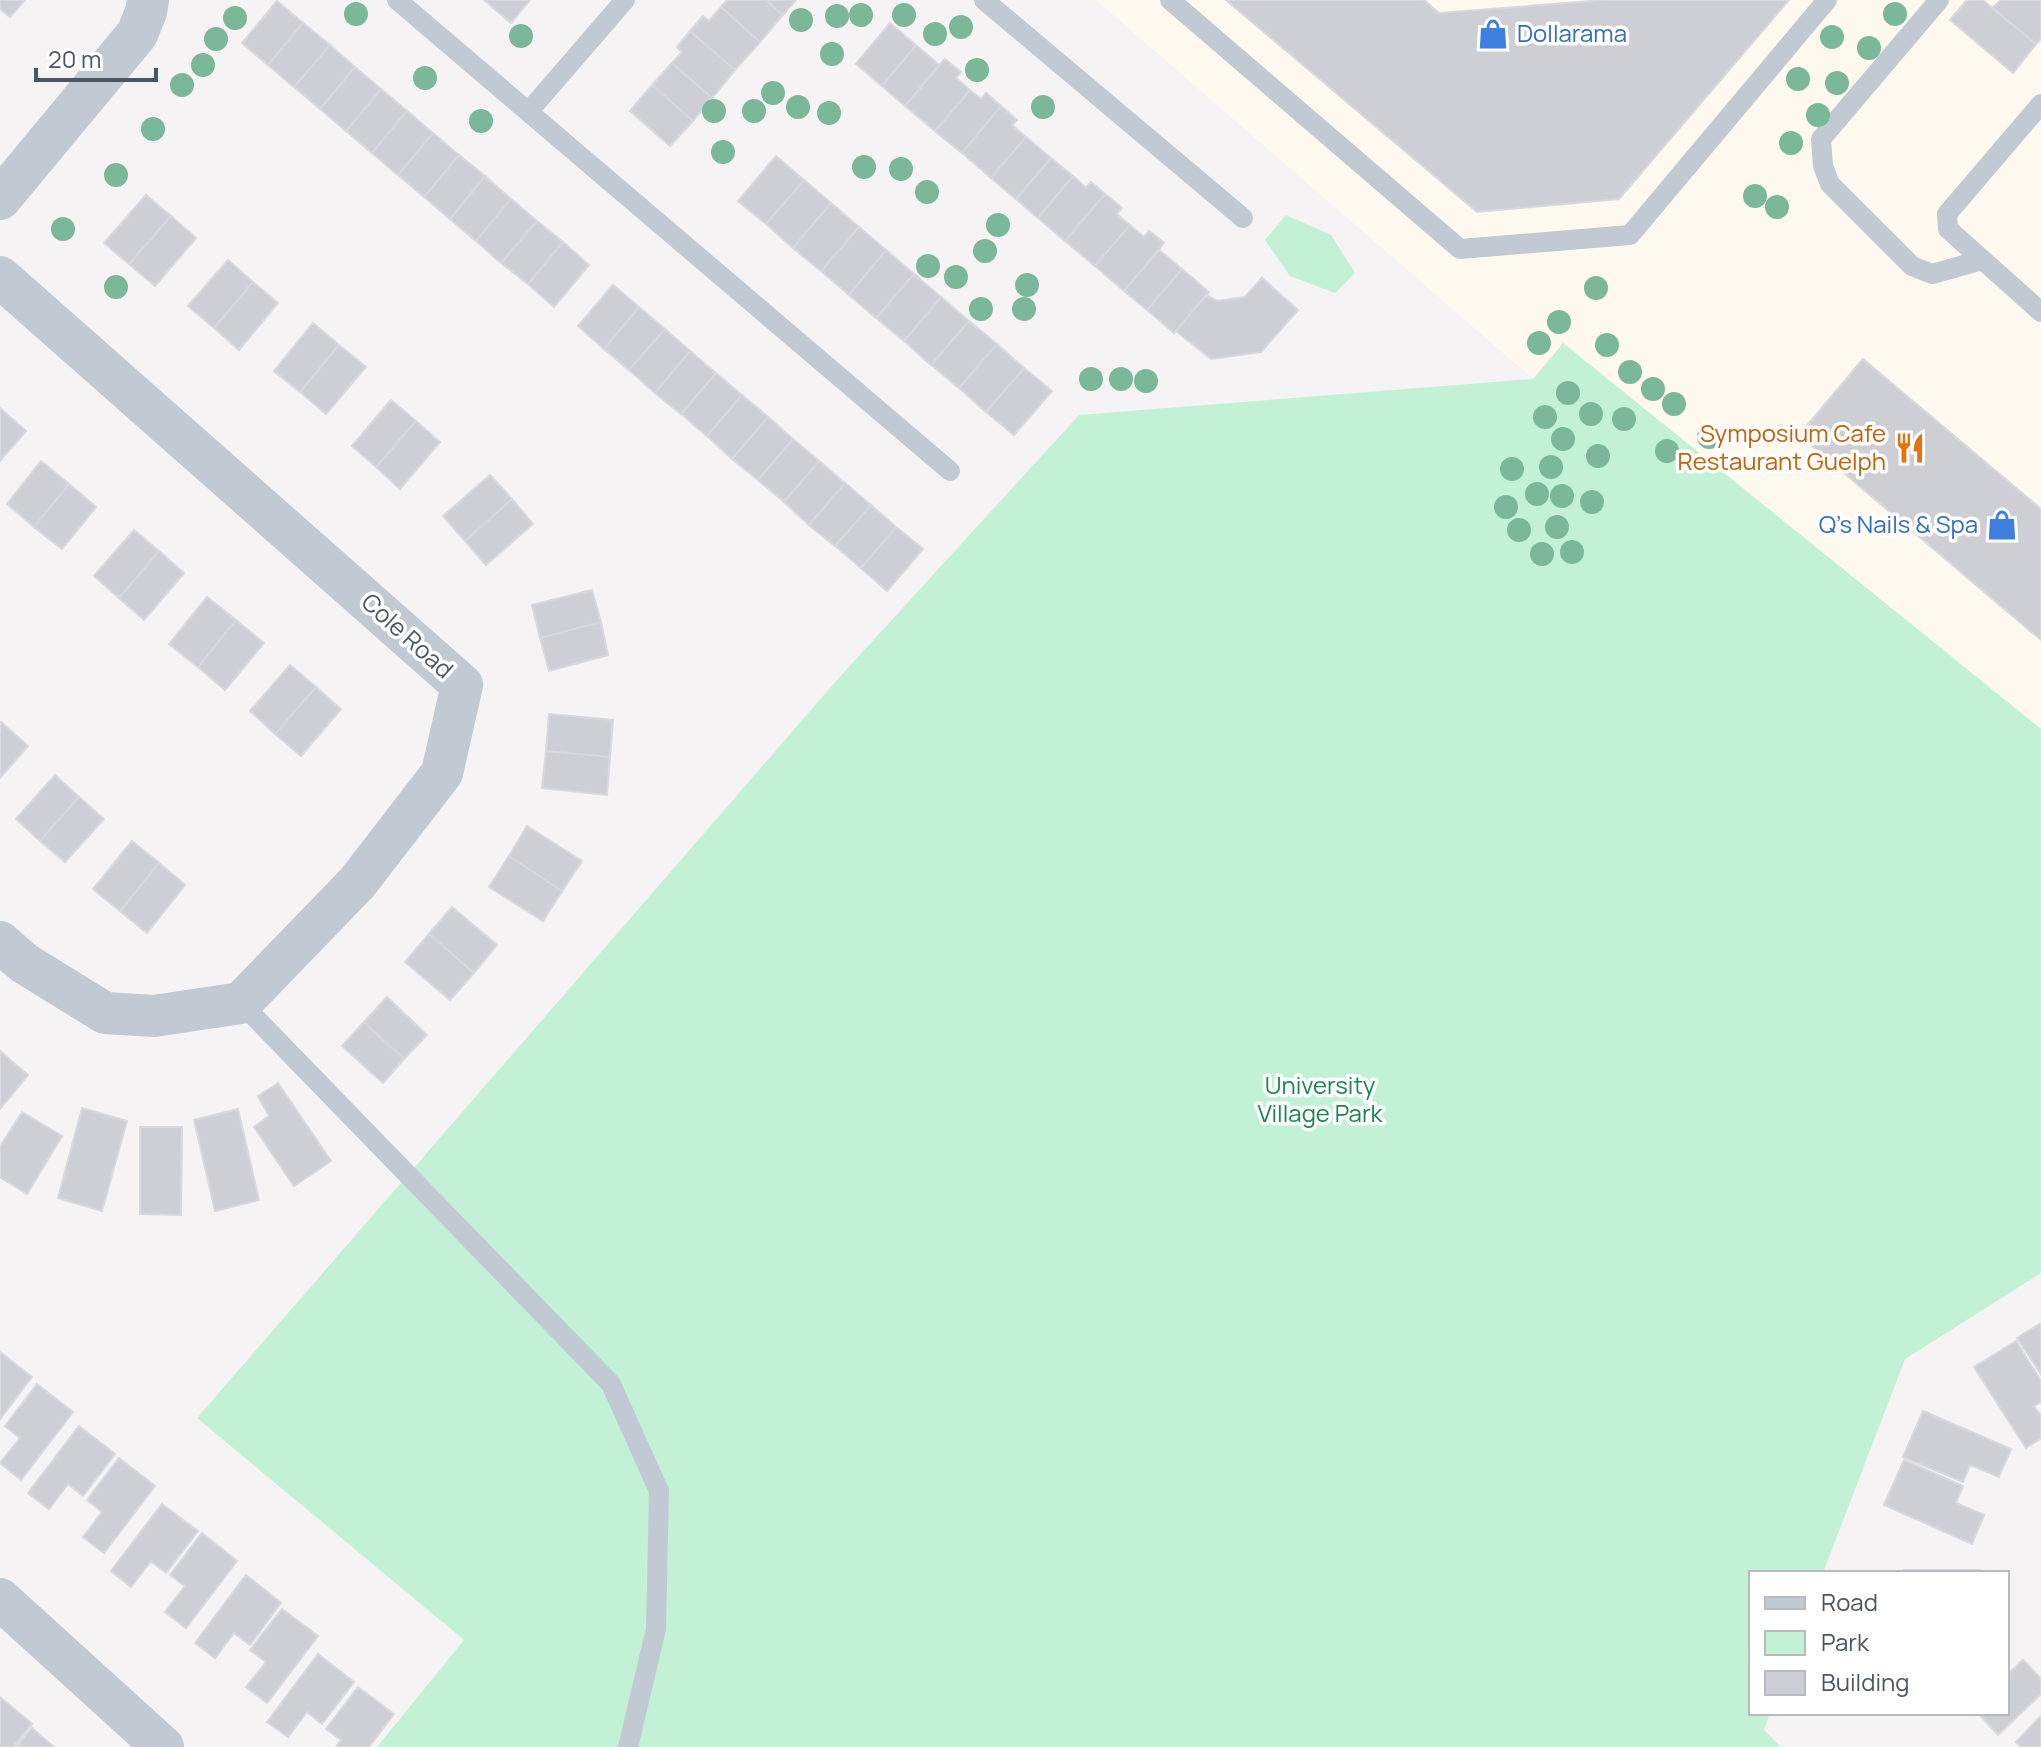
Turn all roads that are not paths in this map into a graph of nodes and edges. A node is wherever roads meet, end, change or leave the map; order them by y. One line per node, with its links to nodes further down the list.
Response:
1 (148, 0): 10 (street)
2 (397, 0): 9 (lane)
3 (625, 0): 9 (lane)
4 (984, 0): 11 (lane)
5 (1170, 0): 6 (lane)
6 (1827, 0)
7 (1939, 0): 12 (lane)
8 (2041, 104): 12 (lane)
9 (529, 111): 15 (lane)
10 (0, 199)
11 (1243, 218)
12 (1982, 260): 14 (lane)
13 (0, 277): 17 (street, Cole Road)
14 (2041, 312)
15 (950, 471)
16 (0, 942): 17 (street)
17 (241, 1003): 20 (lane)
18 (0, 1599): 19 (street)
19 (163, 1747)
20 (628, 1747)

